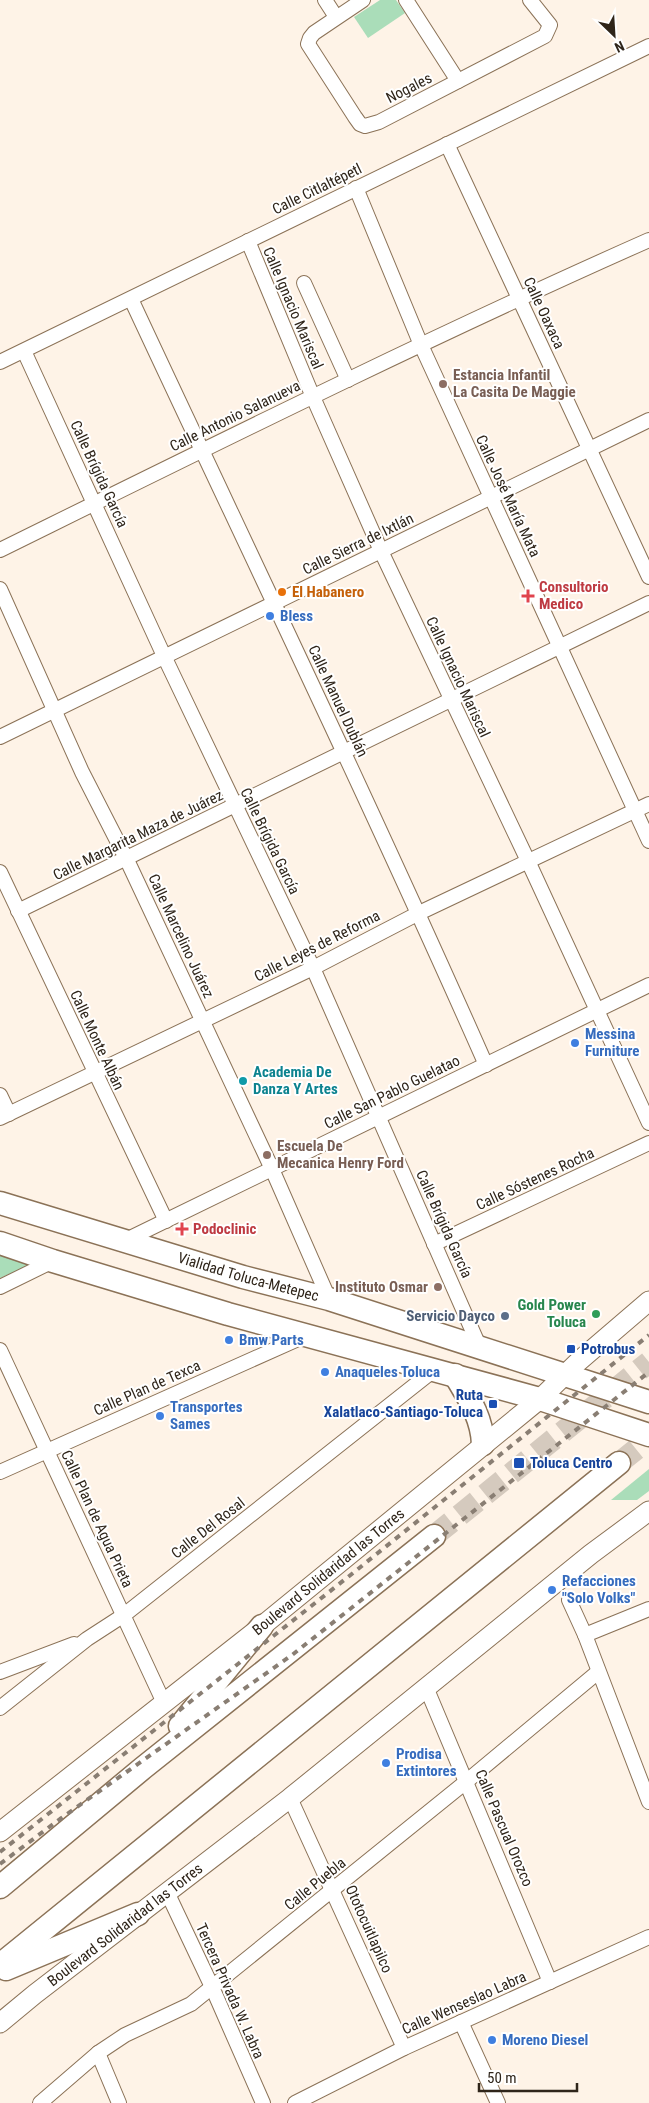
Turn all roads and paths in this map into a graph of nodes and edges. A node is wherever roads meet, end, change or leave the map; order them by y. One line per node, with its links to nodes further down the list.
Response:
1 (325, 0): 5 (street)
2 (363, 0): 5 (street)
3 (406, 0): 7 (street)
4 (530, 0): 7 (street, Nogales)
5 (336, 17): 7 (street, Nogales)
6 (649, 46): 8 (street, Calle Citlaltépetl)
7 (458, 81)
8 (447, 144): 9 (street, Calle Citlaltépetl); 13 (street, Calle Oaxaca)
9 (356, 188): 11 (street, Calle Citlaltépetl); 15 (street, Calle José María Mata)
10 (649, 240): 13 (street, Calle Antonio Salanueva)
11 (248, 241): 14 (street, Calle Citlaltépetl); 19 (street, Calle Ignacio Mariscal)
12 (304, 283): 18 (street)
13 (520, 297): 15 (street, Calle Antonio Salanueva); 21 (street, Calle Oaxaca)
14 (131, 299): 16 (street, Calle Citlaltépetl); 22 (street, Calle Manuel Dublán)
15 (421, 345): 18 (street, Calle Antonio Salanueva); 23 (street, Calle José María Mata)
16 (24, 351): 17 (street, Calle Citlaltépetl); 24 (street, Calle Brígida García)
17 (0, 362)
18 (348, 380): 19 (street, Calle Antonio Salanueva)
19 (313, 397): 22 (street, Calle Antonio Salanueva); 26 (street, Calle Ignacio Mariscal)
20 (649, 420): 21 (street, Calle Sierra de Ixtlán)
21 (588, 449): 23 (street, Calle Sierra de Ixtlán); 27 (street, Calle Oaxaca)
22 (201, 450): 24 (street, Calle Antonio Salanueva); 29 (street, Calle Manuel Dublán)
23 (490, 499): 26 (street, Calle Sierra de Ixtlán); 31 (street, Calle José María Mata)
24 (94, 504): 25 (street, Calle Antonio Salanueva); 32 (street, Calle Brígida García)
25 (0, 550)
26 (381, 552): 29 (street, Calle Sierra de Ixtlán); 33 (street, Calle Ignacio Mariscal)
27 (649, 577)
28 (0, 589): 34 (street, Calle Marcelino Juárez)
29 (273, 603): 32 (street, Calle Sierra de Ixtlán); 36 (street, Calle Manuel Dublán)
30 (649, 603): 31 (street, Calle Margarita Maza de Juárez)
31 (561, 647): 33 (street, Calle Margarita Maza de Juárez); 39 (street, Calle José María Mata)
32 (164, 656): 34 (street, Calle Sierra de Ixtlán); 38 (street, Calle Brígida García)
33 (451, 700): 36 (street, Calle Margarita Maza de Juárez); 42 (street, Calle Ignacio Mariscal)
34 (55, 711): 35 (street, Calle Sierra de Ixtlán); 41 (street, Calle Marcelino Juárez)
35 (0, 737)
36 (344, 752): 38 (street, Calle Margarita Maza de Juárez); 45 (street, Calle Manuel Dublán)
37 (649, 804): 39 (street, Calle Leyes de Reforma)
38 (235, 806): 41 (street, Calle Margarita Maza de Juárez); 46 (street, Calle Brígida García)
39 (635, 811): 40 (street, Calle José María Mata); 42 (street, Calle Leyes de Reforma)
40 (649, 841)
41 (127, 860): 44 (street, Calle Margarita Maza de Juárez); 49 (street, Calle Marcelino Juárez)
42 (528, 861): 45 (street, Calle Leyes de Reforma); 48 (street, Calle Ignacio Mariscal)
43 (0, 872): 44 (street, Calle Monte Albán)
44 (18, 911): 51 (street, Calle Monte Albán)
45 (419, 913): 46 (street, Calle Leyes de Reforma); 50 (street, Calle Manuel Dublán)
46 (313, 968): 49 (street, Calle Leyes de Reforma); 54 (street, Calle Brígida García)
47 (649, 985): 48 (street, Calle San Pablo Guelatao)
48 (597, 1010): 50 (street, Calle San Pablo Guelatao); 55 (street, Calle Ignacio Mariscal)
49 (203, 1020): 51 (street, Calle Leyes de Reforma); 57 (street, Calle Marcelino Juárez)
50 (486, 1064): 54 (street, Calle San Pablo Guelatao)
51 (94, 1074): 53 (street, Calle Leyes de Reforma); 59 (street, Calle Monte Albán)
52 (0, 1095): 53 (street)
53 (4, 1116)
54 (379, 1116): 57 (street, Calle San Pablo Guelatao); 62 (street, Calle Brígida García)
55 (649, 1123)
56 (649, 1143): 62 (street, Calle Sóstenes Rocha)
57 (272, 1169): 59 (street, Calle San Pablo Guelatao); 65 (street, Calle Marcelino Juárez)
58 (0, 1204): 60 (highway, Vialidad Toluca-Metepec)
59 (166, 1221): 60 (street, Calle San Pablo Guelatao)
60 (123, 1242): 65 (highway, Vialidad Toluca-Metepec)
61 (0, 1243): 63 (highway)
62 (434, 1244): 68 (street, Calle Brígida García)
63 (54, 1261): 64 (street); 67 (highway)
64 (0, 1286)
65 (329, 1299): 68 (highway, Vialidad Toluca-Metepec)
66 (649, 1301): 71 (main road, Boulevard Solidaridad las Torres)
67 (308, 1334): 70 (highway); 76 (street, Calle Plan de Texca)
68 (480, 1348): 71 (highway, Vialidad Toluca-Metepec)
69 (0, 1350): 76 (street, Calle Plan de Agua Prieta)
70 (444, 1372): 72 (highway); 75 (highway); 83 (street, Calle Del Rosal)
71 (564, 1376): 72 (main road, Boulevard Solidaridad las Torres); 73 (highway, Vialidad Toluca-Metepec)
72 (540, 1399): 74 (highway); 75 (main road, Boulevard Solidaridad las Torres)
73 (643, 1400)
74 (649, 1435)
75 (483, 1444): 84 (main road, Boulevard Solidaridad las Torres)
76 (47, 1450): 78 (street, Calle Plan de Texca); 83 (street, Calle Plan de Agua Prieta)
77 (619, 1463): 103 (highway)
78 (0, 1472)
79 (649, 1511): 89 (main road, Boulevard Solidaridad las Torres)
80 (434, 1536): 92 (highway)
81 (569, 1600): 85 (street)
82 (649, 1609): 85 (street)
83 (124, 1615): 86 (street, Calle Del Rosal); 90 (street, Calle Plan de Agua Prieta)
84 (262, 1626): 90 (main road, Boulevard Solidaridad las Torres); 92 (highway)
85 (585, 1635): 88 (street)
86 (87, 1639): 87 (street); 91 (street, Calle Del Rosal)
87 (0, 1672)
88 (598, 1672): 93 (street); 94 (street, Calle Puebla)
89 (426, 1687): 94 (street, Calle Pascual Orozco); 95 (main road, Boulevard Solidaridad las Torres)
90 (164, 1703): 97 (main road, Boulevard Solidaridad las Torres)
91 (0, 1708)
92 (143, 1768): 98 (highway)
93 (644, 1776): 96 (street)
94 (467, 1781): 99 (street, Calle Puebla); 105 (street, Calle Pascual Orozco)
95 (290, 1798): 99 (street, Ototocuitlapilco); 100 (main road, Boulevard Solidaridad las Torres)
96 (649, 1802)
97 (0, 1832)
98 (0, 1887)
99 (334, 1890): 106 (street, Calle Puebla); 109 (street, Ototocuitlapilco)
100 (167, 1892): 101 (main road, Boulevard Solidaridad las Torres); 106 (street, Tercera Privada W. Labra)
101 (138, 1914): 104 (highway); 108 (main road, Boulevard Solidaridad las Torres)
102 (649, 1938): 105 (street, Calle Wenseslao Labra)
103 (0, 1965)
104 (0, 1972)
105 (550, 1982): 107 (street, Calle Wenseslao Labra)
106 (212, 1987): 110 (street, Calle Puebla); 113 (street, Tercera Privada W. Labra)
107 (462, 2022): 109 (street, Calle Wenseslao Labra); 115 (street)
108 (0, 2023)
109 (404, 2048): 114 (street, Calle Wenseslao Labra)
110 (98, 2053): 111 (street, Calle Puebla); 112 (street)
111 (40, 2103)
112 (119, 2103)
113 (263, 2103)
114 (295, 2103)
115 (498, 2103)

